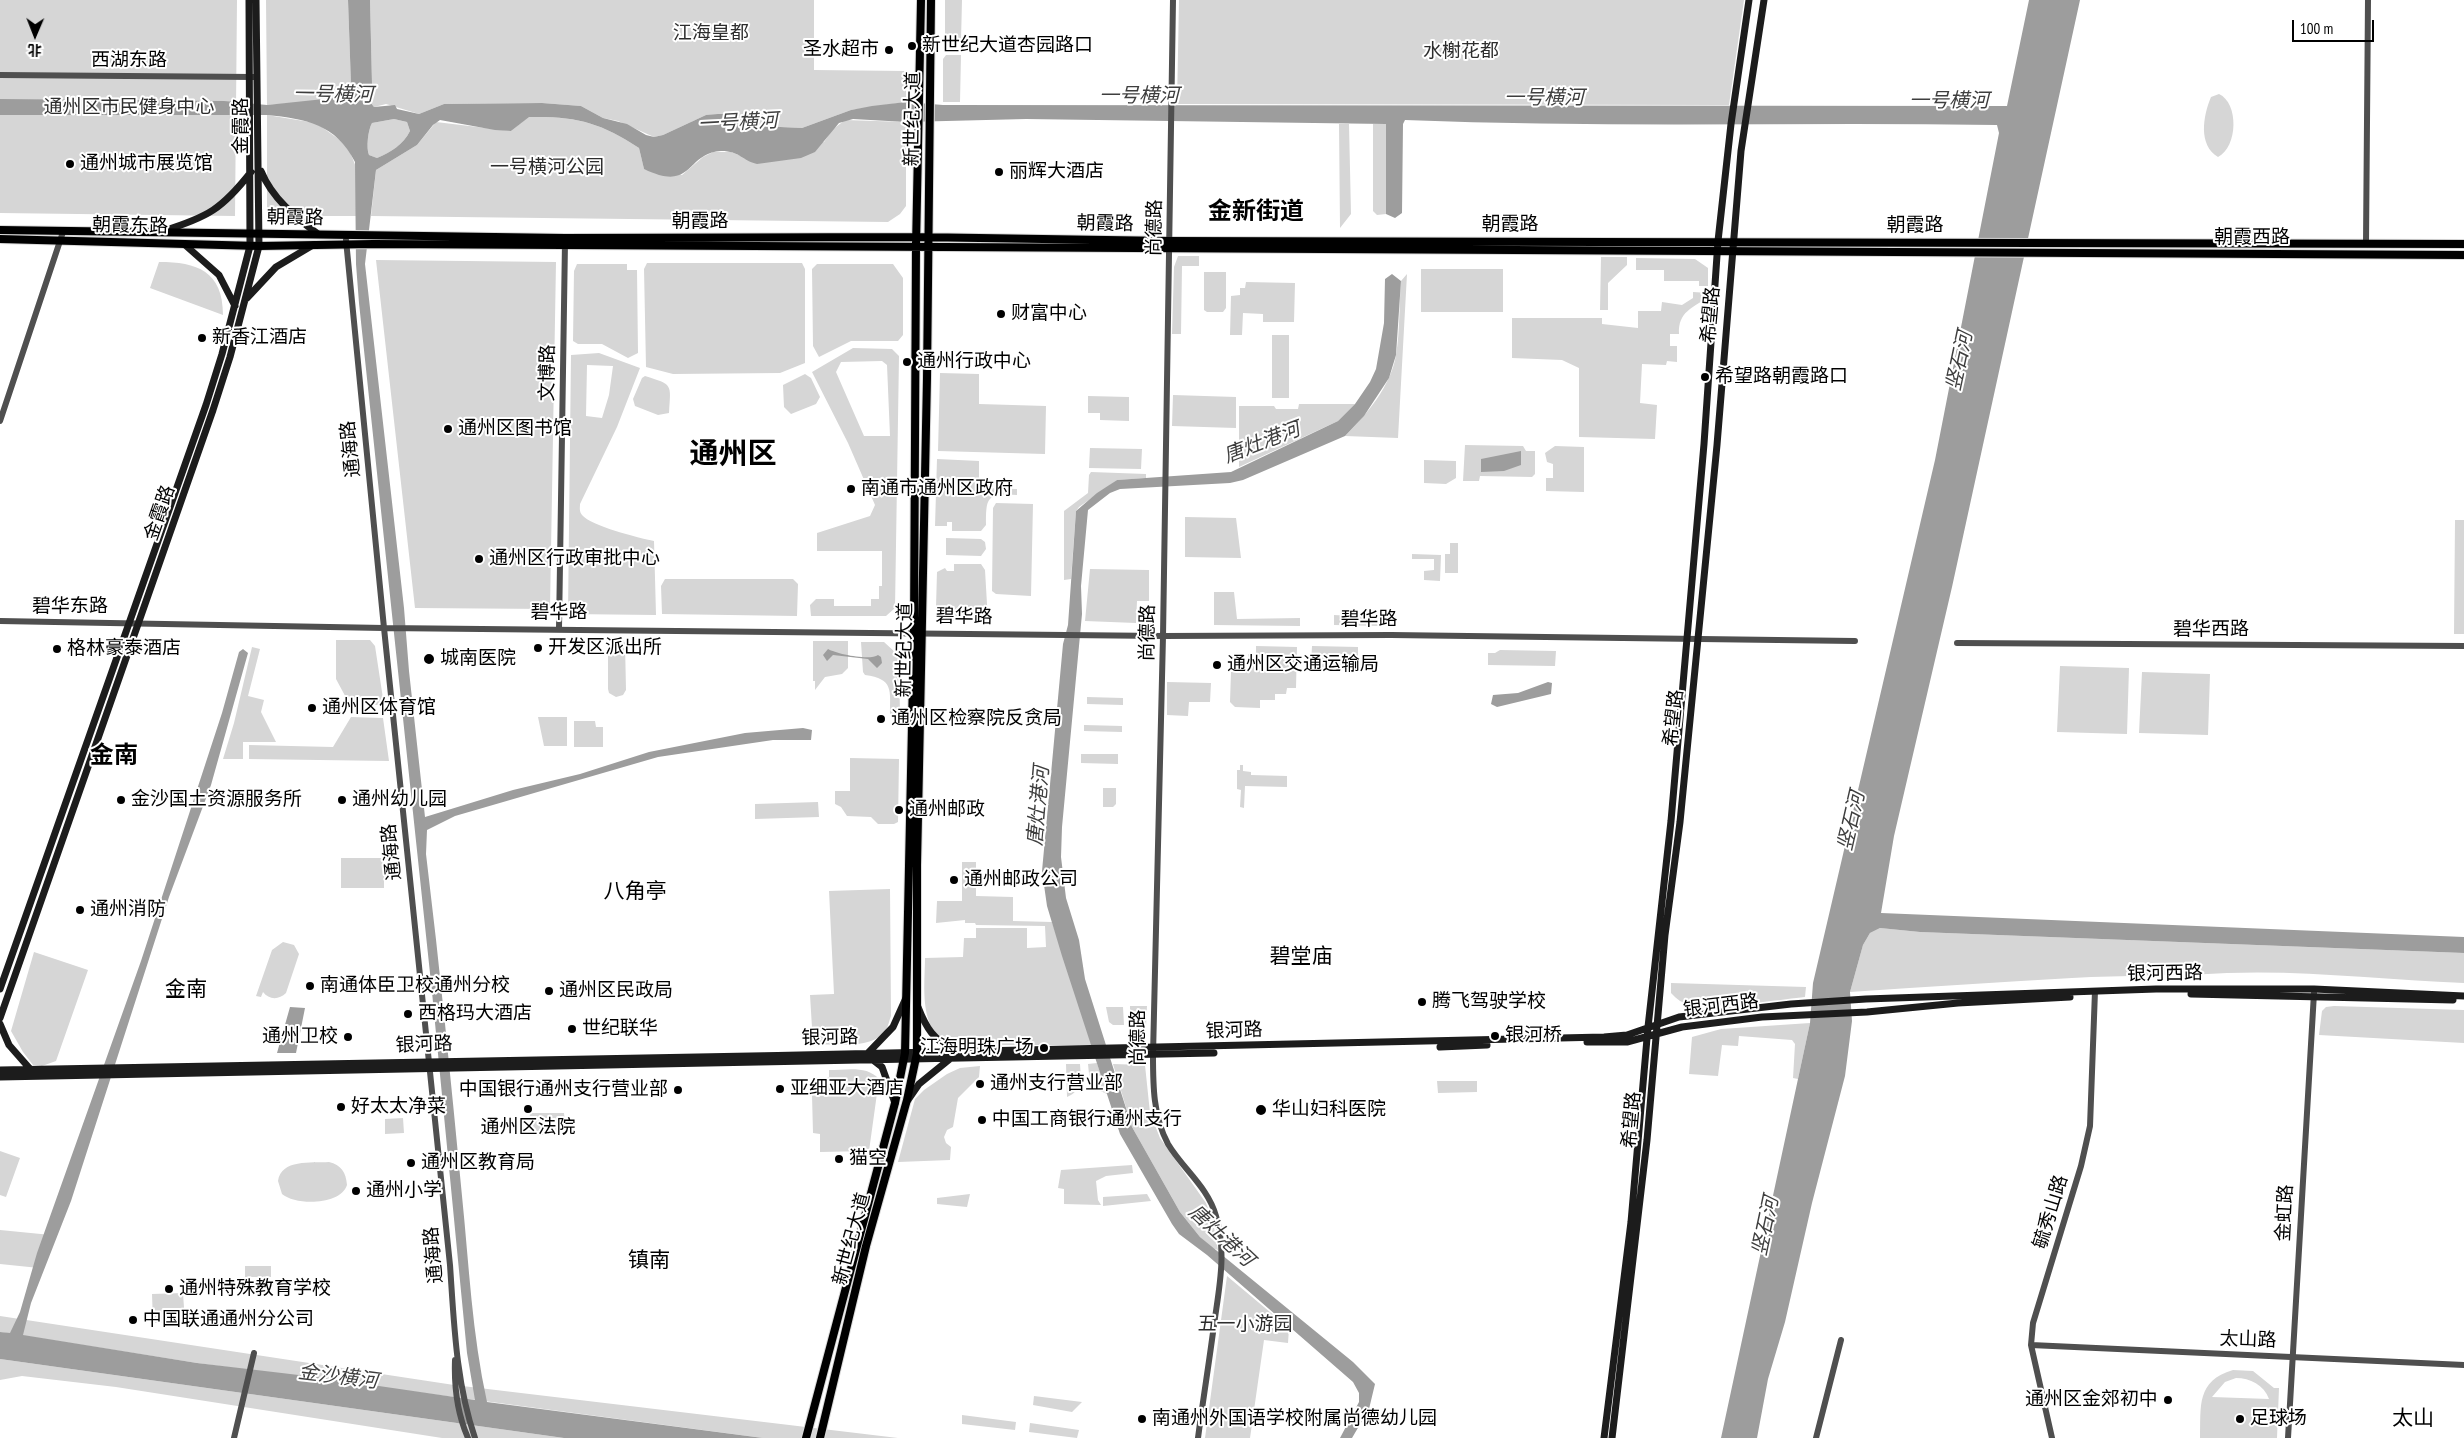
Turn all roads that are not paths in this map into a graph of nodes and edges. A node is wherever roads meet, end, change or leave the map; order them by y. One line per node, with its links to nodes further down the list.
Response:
1 (249, 0): 10 (main road, 金霞路)
2 (256, 0): 10 (main road, 金霞路)
3 (921, 0): 20 (main road, 新世纪大道)
4 (931, 0): 21 (main road, 新世纪大道)
5 (1172, 0): 24 (street, 尚德路)
6 (1749, 0): 25 (main road, 希望路)
7 (1764, 0): 26 (main road, 希望路)
8 (2368, 0): 31 (street)
9 (0, 75): 10 (street, 西湖东路)
10 (254, 77): 11 (main road, 金霞路); 12 (main road, 金霞路)
11 (258, 165): 16 (main road, 金霞路); 18 (main road)
12 (251, 171): 15 (main road); 17 (main road, 金霞路)
13 (0, 230): 14 (main road, 朝霞东路)
14 (63, 232): 15 (main road, 朝霞东路); 23 (street)
15 (158, 232): 17 (main road, 朝霞东路)
16 (259, 233): 17 (main road, 朝霞路); 18 (main road, 朝霞路); 34 (main road, 金霞路)
17 (250, 234): 34 (main road, 金霞路)
18 (318, 234): 19 (main road, 朝霞路)
19 (350, 235): 27 (main road, 朝霞路); 29 (street, 通海路)
20 (916, 237): 21 (main road, 朝霞路); 27 (main road, 朝霞路); 35 (main road, 新世纪大道)
21 (928, 238): 24 (main road, 朝霞路); 36 (main road, 新世纪大道)
22 (0, 240): 23 (main road, 朝霞东路)
23 (60, 241): 28 (main road, 朝霞东路); 44 (street)
24 (1170, 241): 25 (main road, 朝霞路); 37 (street, 尚德路)
25 (1718, 241): 26 (main road, 朝霞路); 38 (main road, 希望路)
26 (1734, 241): 30 (main road, 朝霞路); 39 (main road, 希望路)
27 (565, 242): 29 (main road, 朝霞路); 35 (main road, 朝霞路); 49 (street, 文博路)
28 (184, 244): 34 (main road, 朝霞东路); 43 (main road)
29 (350, 244): 33 (main road, 朝霞路); 48 (street, 通海路)
30 (2041, 244): 31 (main road, 朝霞西路)
31 (2366, 244): 32 (main road, 朝霞西路)
32 (2464, 244)
33 (313, 245): 34 (main road, 朝霞路); 42 (main road)
34 (254, 246): 42 (main road, 金霞路); 43 (main road, 金霞路)
35 (916, 247): 36 (main road, 朝霞路); 50 (main road, 新世纪大道)
36 (927, 247): 37 (main road, 朝霞路); 50 (main road, 新世纪大道)
37 (1170, 250): 38 (main road, 朝霞路); 51 (street, 尚德路)
38 (1718, 251): 39 (main road, 朝霞路); 52 (main road, 希望路)
39 (1734, 252): 40 (main road, 朝霞路); 53 (main road, 希望路)
40 (2040, 254): 41 (main road, 朝霞西路)
41 (2464, 255)
42 (245, 300): 47 (main road, 金霞路)
43 (235, 306): 46 (main road, 金霞路)
44 (0, 421)
45 (0, 621): 46 (street, 碧华东路)
46 (131, 622): 47 (street, 碧华东路); 57 (main road, 金霞路)
47 (140, 622): 48 (street, 碧华路); 64 (main road, 金霞路)
48 (384, 628): 49 (street, 碧华路); 75 (street, 通海路)
49 (559, 628): 50 (street, 碧华路)
50 (918, 631): 51 (street, 碧华路); 61 (main road, 新世纪大道); 63 (main road, 新世纪大道)
51 (1163, 636): 52 (street, 碧华路); 70 (street, 尚德路)
52 (1687, 637): 53 (street, 碧华路); 67 (main road, 希望路)
53 (1698, 638): 54 (street, 碧华路); 66 (main road, 希望路)
54 (1855, 641)
55 (1958, 643): 56 (street, 碧华西路)
56 (2464, 646)
57 (0, 989)
58 (2314, 992): 59 (main road, 银河西路); 60 (main road, 银河西路); 62 (main road, 银河西路); 85 (street, 金虹路)
59 (2095, 994): 66 (main road, 银河西路); 68 (main road, 银河西路); 82 (street, 毓秀山路)
60 (2464, 996)
61 (906, 997): 72 (main road); 73 (main road, 新世纪大道)
62 (2464, 1000)
63 (916, 1003): 71 (main road); 74 (main road, 新世纪大道)
64 (0, 1018)
65 (0, 1024): 77 (main road)
66 (1658, 1024): 67 (main road, 银河路); 68 (main road, 希望路)
67 (1648, 1027): 69 (main road, 希望路); 70 (main road, 银河路)
68 (1656, 1035): 69 (main road, 银河路); 94 (main road, 希望路)
69 (1647, 1038): 70 (main road, 银河路); 93 (main road, 希望路)
70 (1153, 1052): 71 (main road, 银河路); 92 (street, 尚德路)
71 (953, 1055): 74 (main road, 银河路); 79 (main road)
72 (870, 1056): 73 (main road, 银河路); 75 (main road, 银河路); 80 (main road)
73 (904, 1056): 74 (main road, 银河路); 80 (main road, 新世纪大道)
74 (916, 1056): 79 (main road, 新世纪大道)
75 (430, 1065): 77 (main road, 银河路); 78 (main road, 银河路); 83 (street, 通海路)
76 (0, 1070): 77 (main road, 银河路)
77 (31, 1070)
78 (0, 1077)
79 (908, 1100): 91 (main road, 新世纪大道)
80 (895, 1102): 90 (main road, 新世纪大道)
81 (1841, 1340): 95 (street)
82 (2030, 1345): 85 (street, 太山路); 96 (street, 毓秀山路)
83 (456, 1347): 88 (street, 通海路); 89 (street, 通海路)
84 (254, 1353): 87 (street)
85 (2292, 1357): 86 (street, 太山路); 97 (street, 金虹路)
86 (2464, 1365)
87 (234, 1438)
88 (468, 1438)
89 (475, 1438)
90 (806, 1438)
91 (820, 1438)
92 (1198, 1438)
93 (1604, 1438)
94 (1612, 1438)
95 (1816, 1438)
96 (2052, 1438)
97 (2288, 1438)

